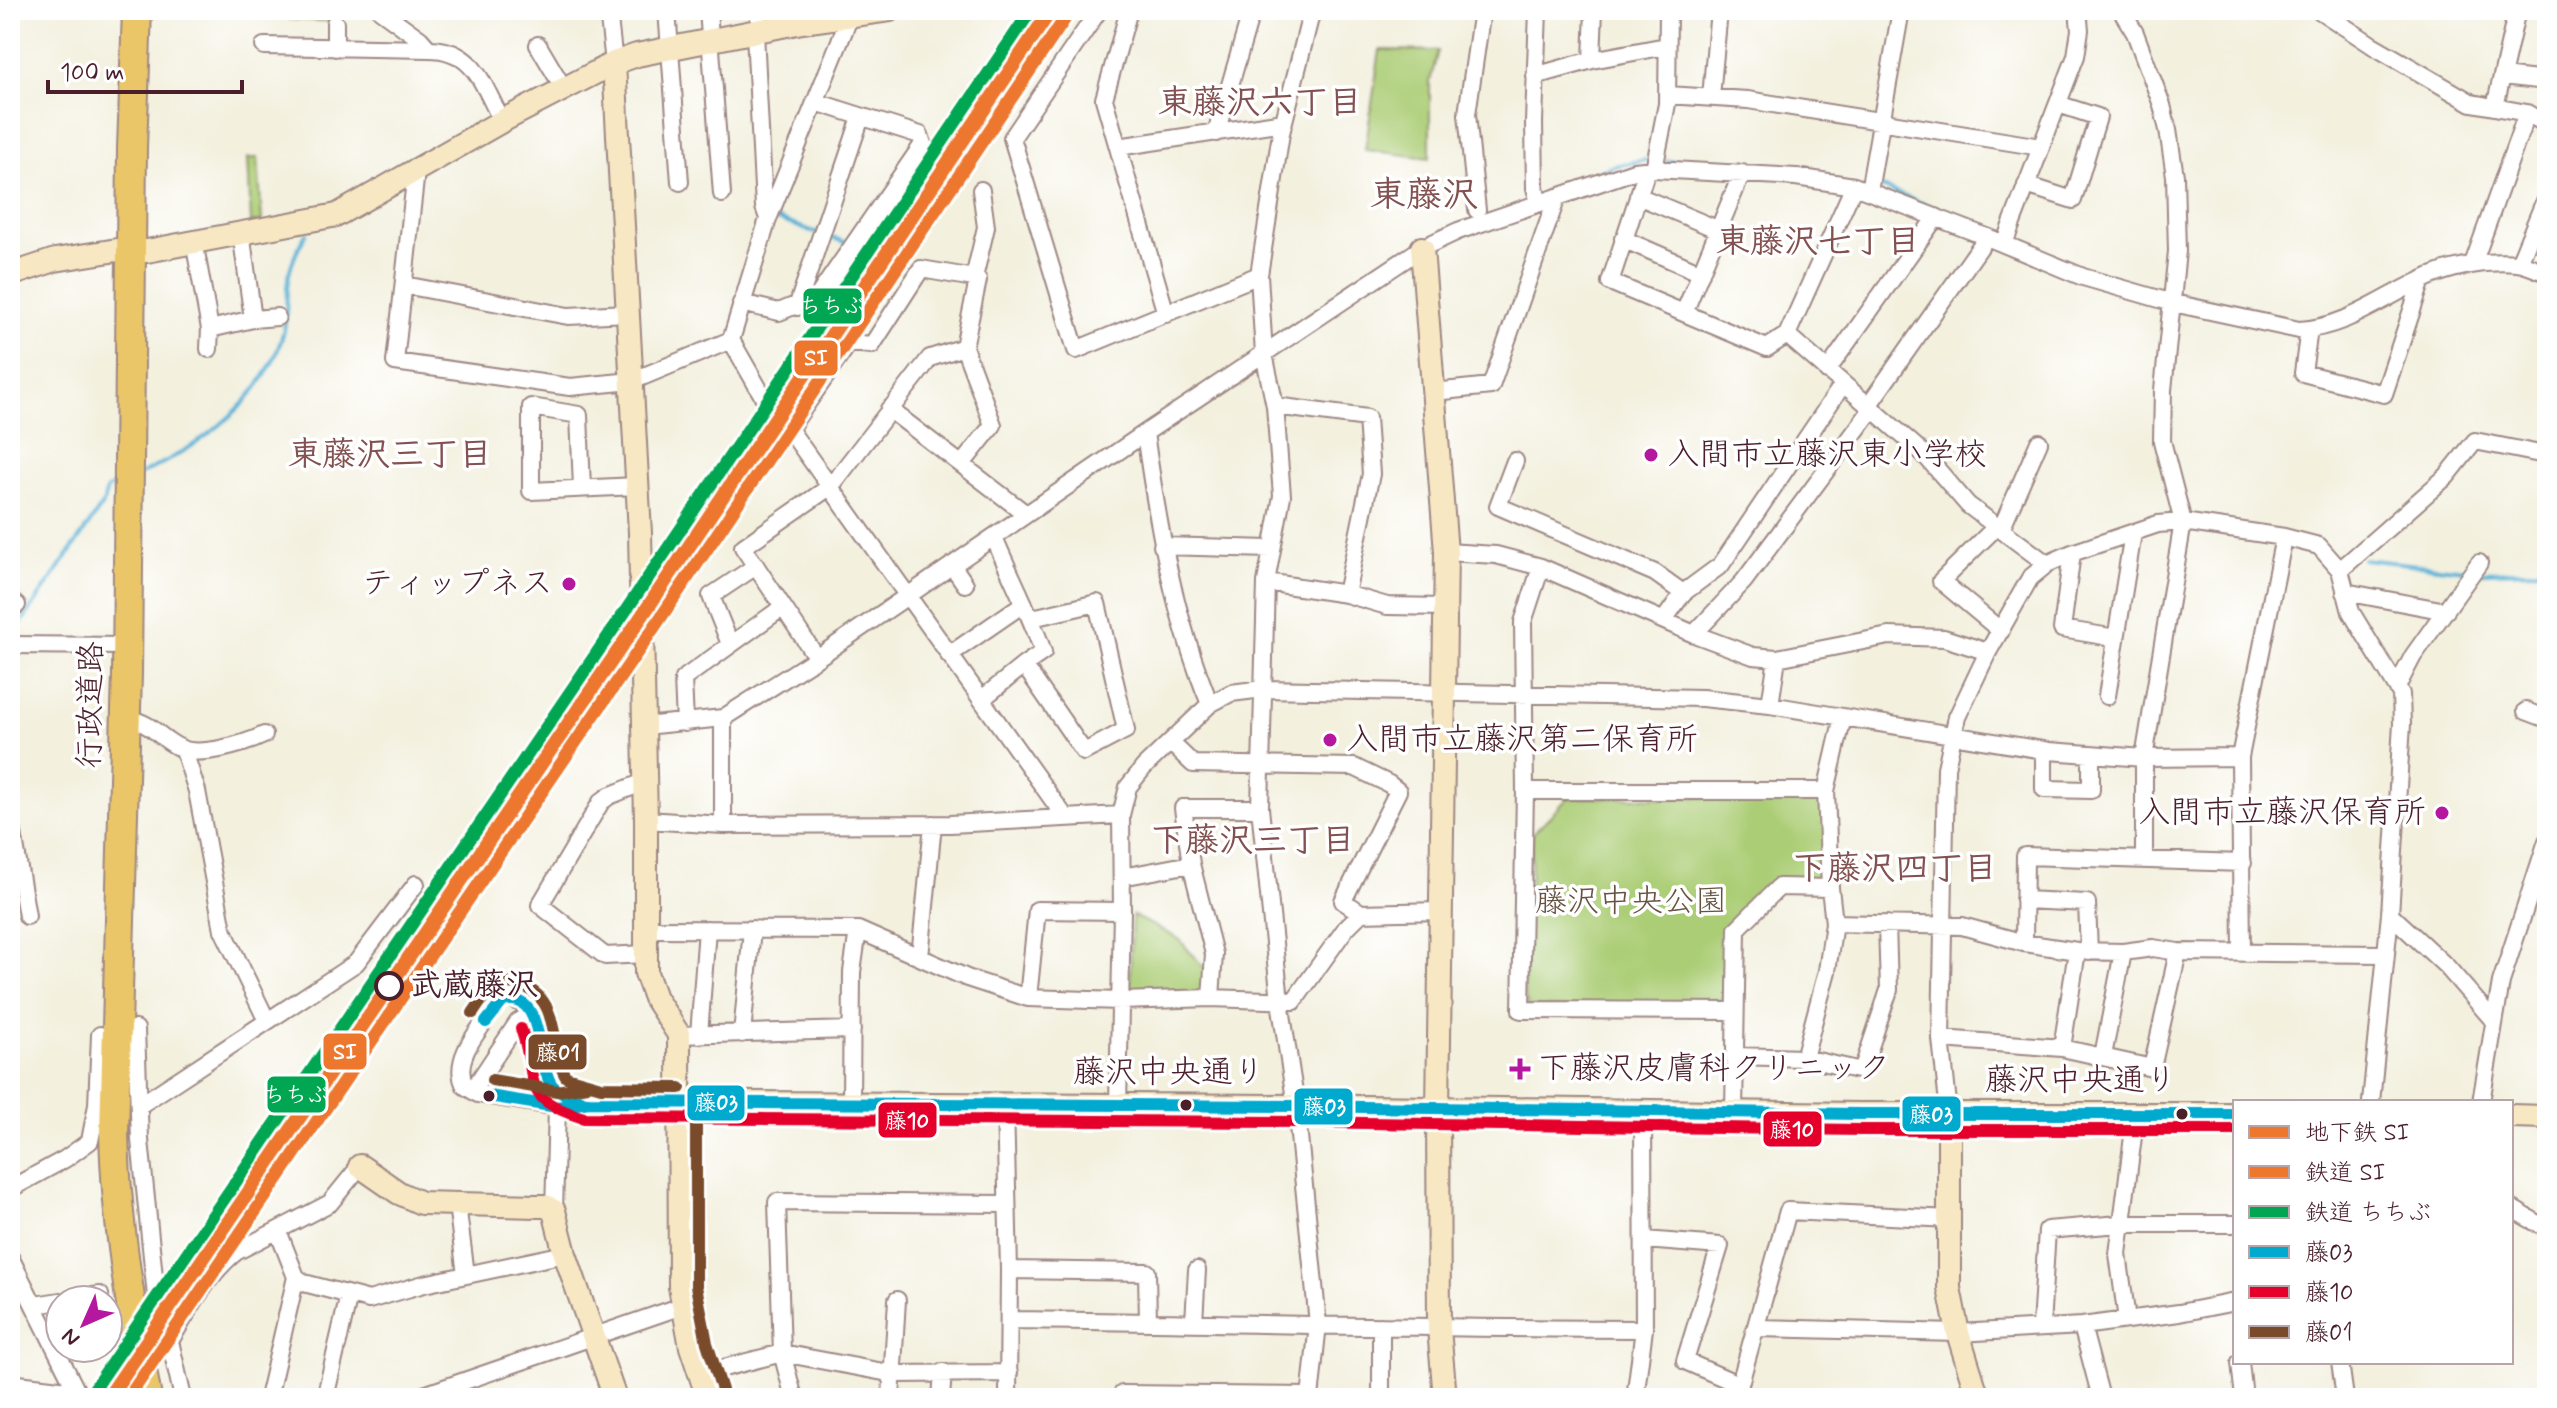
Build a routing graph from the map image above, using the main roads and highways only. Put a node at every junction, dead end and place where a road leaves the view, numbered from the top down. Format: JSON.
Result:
{"nodes":[{"id":1,"x":137,"y":10,"type":"edge"},
{"id":2,"x":147,"y":1398,"type":"edge"}],
"edges":[{"from":1,"to":2,"type":"highway","name":"行政道路"}]}
